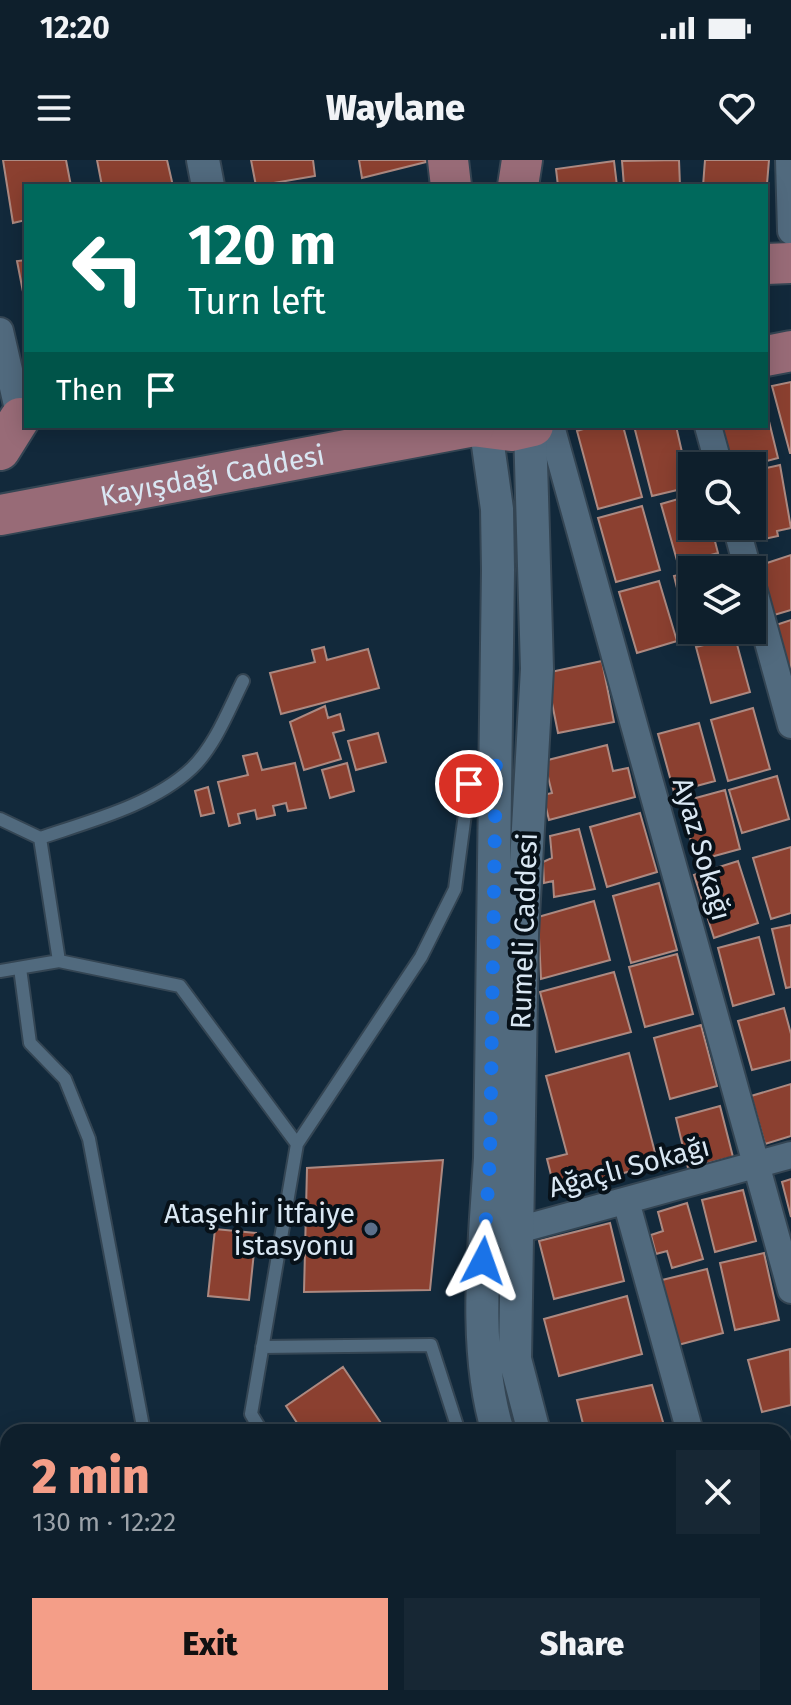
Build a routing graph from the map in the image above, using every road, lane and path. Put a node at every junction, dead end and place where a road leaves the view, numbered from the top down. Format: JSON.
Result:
{"nodes":[{"id":1,"x":203,"y":160,"type":"edge"},
{"id":2,"x":448,"y":160,"type":"edge"},
{"id":3,"x":522,"y":160,"type":"edge"},
{"id":4,"x":789,"y":160,"type":"edge"},
{"id":5,"x":208,"y":184,"type":"edge"},
{"id":6,"x":451,"y":184,"type":"edge"},
{"id":7,"x":518,"y":184,"type":"edge"},
{"id":8,"x":791,"y":231,"type":"edge"},
{"id":9,"x":791,"y":263,"type":"edge"},
{"id":10,"x":768,"y":264,"type":"edge"},
{"id":11,"x":0,"y":331,"type":"edge"},
{"id":12,"x":791,"y":351,"type":"edge"},
{"id":13,"x":768,"y":356,"type":"edge"},
{"id":14,"x":9,"y":425,"type":"edge"},
{"id":15,"x":477,"y":428,"type":"edge"},
{"id":16,"x":538,"y":428,"type":"edge"},
{"id":17,"x":538,"y":428,"type":"edge"},
{"id":18,"x":709,"y":428,"type":"edge"},
{"id":19,"x":715,"y":452,"type":"edge"},
{"id":20,"x":3,"y":511,"type":"edge"},
{"id":21,"x":766,"y":635,"type":"edge"},
{"id":22,"x":243,"y":681,"type":"dead end"},
{"id":23,"x":791,"y":725,"type":"edge"},
{"id":24,"x":496,"y":755,"type":"junction"},
{"id":25,"x":0,"y":819,"type":"edge"},
{"id":26,"x":40,"y":838,"type":"junction"},
{"id":27,"x":59,"y":961,"type":"junction"},
{"id":28,"x":20,"y":968,"type":"junction"},
{"id":29,"x":0,"y":971,"type":"edge"},
{"id":30,"x":297,"y":1144,"type":"junction"},
{"id":31,"x":791,"y":1155,"type":"edge"},
{"id":32,"x":756,"y":1164,"type":"junction"},
{"id":33,"x":626,"y":1201,"type":"junction"},
{"id":34,"x":520,"y":1230,"type":"junction"},
{"id":35,"x":485,"y":1239,"type":"junction"},
{"id":36,"x":791,"y":1290,"type":"edge"},
{"id":37,"x":262,"y":1347,"type":"junction"},
{"id":38,"x":142,"y":1424,"type":"edge"},
{"id":39,"x":257,"y":1424,"type":"edge"},
{"id":40,"x":456,"y":1424,"type":"edge"},
{"id":41,"x":496,"y":1424,"type":"edge"},
{"id":42,"x":532,"y":1424,"type":"edge"},
{"id":43,"x":688,"y":1424,"type":"edge"}],
"edges":[{"from":1,"to":5,"type":"street"},
{"from":2,"to":6,"type":"main road"},
{"from":3,"to":7,"type":"main road"},
{"from":4,"to":8,"type":"street"},
{"from":9,"to":10,"type":"main road"},
{"from":11,"to":14,"type":"street"},
{"from":12,"to":13,"type":"main road"},
{"from":15,"to":20,"type":"main road","name":"Kayışdağı Caddesi"},
{"from":15,"to":24,"type":"street","name":"Rumeli Caddesi"},
{"from":16,"to":32,"type":"street","name":"Ayaz Sokağı"},
{"from":17,"to":34,"type":"street","name":"Rumeli Caddesi"},
{"from":18,"to":19,"type":"street"},
{"from":21,"to":23,"type":"street"},
{"from":22,"to":26,"type":"lane"},
{"from":24,"to":30,"type":"lane"},
{"from":24,"to":35,"type":"street","name":"Rumeli Caddesi"},
{"from":25,"to":26,"type":"lane"},
{"from":26,"to":27,"type":"lane"},
{"from":27,"to":28,"type":"lane"},
{"from":27,"to":30,"type":"lane"},
{"from":28,"to":29,"type":"lane"},
{"from":28,"to":38,"type":"lane"},
{"from":30,"to":37,"type":"lane"},
{"from":31,"to":32,"type":"street","name":"Ağaçlı Sokağı"},
{"from":32,"to":33,"type":"street","name":"Ağaçlı Sokağı"},
{"from":32,"to":36,"type":"street","name":"Ayaz Sokağı"},
{"from":33,"to":34,"type":"street","name":"Ağaçlı Sokağı"},
{"from":33,"to":43,"type":"street"},
{"from":34,"to":35,"type":"street","name":"Ağaçlı Sokağı"},
{"from":34,"to":42,"type":"street","name":"Rumeli Caddesi"},
{"from":35,"to":41,"type":"street","name":"Rumeli Caddesi"},
{"from":37,"to":39,"type":"lane"},
{"from":37,"to":40,"type":"lane"}]}
